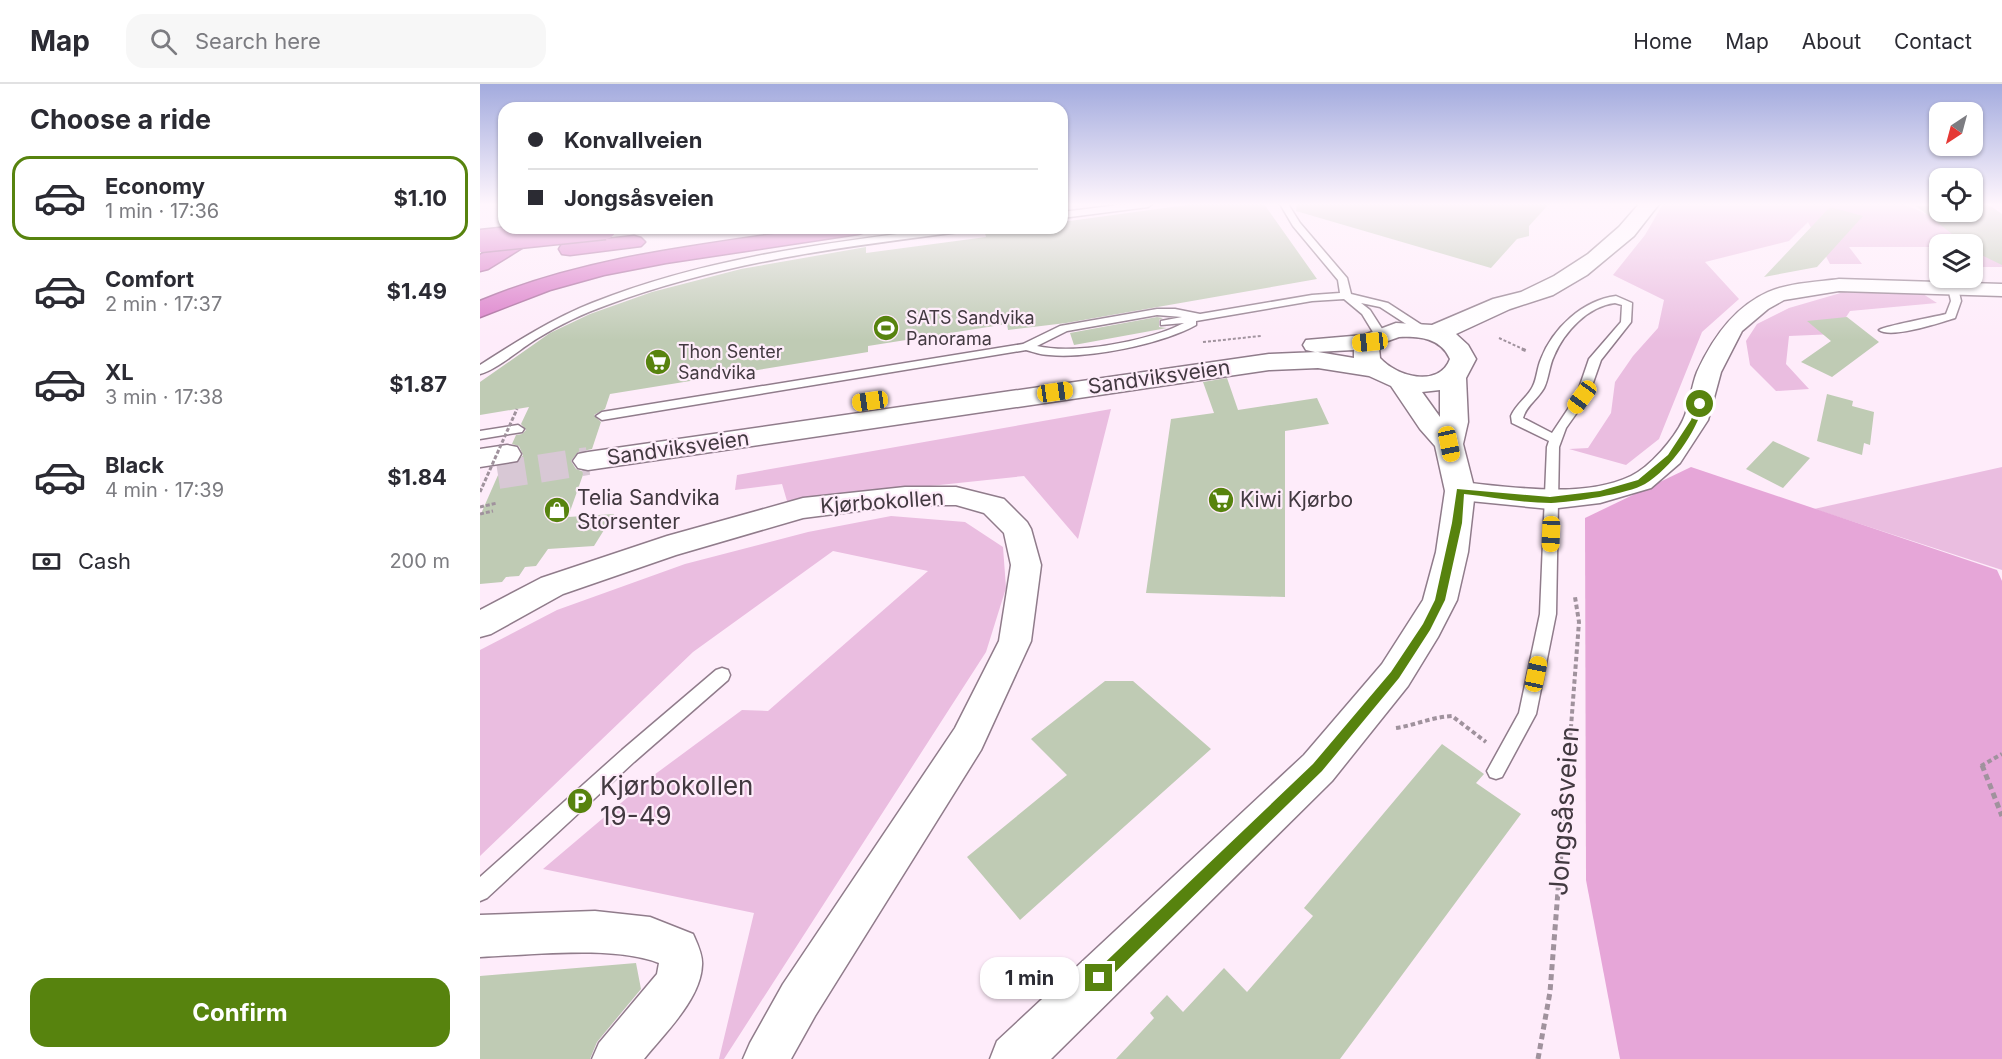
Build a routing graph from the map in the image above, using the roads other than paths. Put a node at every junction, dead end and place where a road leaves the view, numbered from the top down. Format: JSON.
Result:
{"nodes":[{"id":1,"x":499,"y":250,"type":"edge"},
{"id":2,"x":566,"y":250,"type":"edge"},
{"id":3,"x":708,"y":250,"type":"edge"},
{"id":4,"x":721,"y":250,"type":"edge"},
{"id":5,"x":815,"y":250,"type":"edge"},
{"id":6,"x":1317,"y":250,"type":"edge"},
{"id":7,"x":1607,"y":250,"type":"edge"},
{"id":8,"x":480,"y":259,"type":"edge"},
{"id":9,"x":480,"y":264,"type":"edge"},
{"id":10,"x":1929,"y":287,"type":"edge"},
{"id":11,"x":1953,"y":288,"type":"joint"},
{"id":12,"x":2002,"y":290,"type":"edge"},
{"id":13,"x":1346,"y":296,"type":"junction"},
{"id":14,"x":1530,"y":296,"type":"junction"},
{"id":15,"x":480,"y":310,"type":"edge"},
{"id":16,"x":1199,"y":317,"type":"junction"},
{"id":17,"x":1165,"y":323,"type":"dead end"},
{"id":18,"x":1885,"y":330,"type":"dead end"},
{"id":19,"x":480,"y":331,"type":"edge"},
{"id":20,"x":1429,"y":332,"type":"junction"},
{"id":21,"x":1375,"y":338,"type":"junction"},
{"id":22,"x":1026,"y":346,"type":"junction"},
{"id":23,"x":1457,"y":365,"type":"junction"},
{"id":24,"x":1374,"y":369,"type":"junction"},
{"id":25,"x":480,"y":370,"type":"edge"},
{"id":26,"x":1401,"y":382,"type":"junction"},
{"id":27,"x":602,"y":416,"type":"dead end"},
{"id":28,"x":480,"y":435,"type":"edge"},
{"id":29,"x":1556,"y":440,"type":"junction"},
{"id":30,"x":1449,"y":444,"type":"junction"},
{"id":31,"x":494,"y":470,"type":"edge"},
{"id":32,"x":1460,"y":491,"type":"junction"},
{"id":33,"x":1550,"y":500,"type":"junction"},
{"id":34,"x":480,"y":624,"type":"edge"},
{"id":35,"x":722,"y":675,"type":"dead end"},
{"id":36,"x":1496,"y":771,"type":"dead end"},
{"id":37,"x":480,"y":891,"type":"edge"},
{"id":38,"x":480,"y":936,"type":"edge"},
{"id":39,"x":615,"y":1059,"type":"edge"},
{"id":40,"x":766,"y":1059,"type":"edge"},
{"id":41,"x":1015,"y":1059,"type":"edge"}],
"edges":[{"from":1,"to":9,"type":"highway"},
{"from":2,"to":8,"type":"highway"},
{"from":3,"to":15,"type":"highway"},
{"from":4,"to":19,"type":"highway"},
{"from":5,"to":25,"type":"lane"},
{"from":6,"to":13,"type":"lane"},
{"from":7,"to":14,"type":"main road"},
{"from":10,"to":33,"type":"street"},
{"from":11,"to":12,"type":"street"},
{"from":11,"to":18,"type":"lane"},
{"from":13,"to":16,"type":"lane"},
{"from":13,"to":20,"type":"lane"},
{"from":13,"to":21,"type":"lane"},
{"from":14,"to":20,"type":"main road"},
{"from":14,"to":23,"type":"main road"},
{"from":16,"to":17,"type":"lane"},
{"from":16,"to":22,"type":"lane"},
{"from":16,"to":22,"type":"lane"},
{"from":20,"to":21,"type":"main road","name":"Sandviksveien"},
{"from":20,"to":23,"type":"main road"},
{"from":21,"to":24,"type":"main road"},
{"from":21,"to":24,"type":"main road","name":"Sandviksveien"},
{"from":22,"to":27,"type":"lane"},
{"from":23,"to":26,"type":"main road"},
{"from":23,"to":30,"type":"main road"},
{"from":24,"to":26,"type":"main road","name":"Sandviksveien"},
{"from":26,"to":30,"type":"main road"},
{"from":28,"to":31,"type":"lane"},
{"from":29,"to":29,"type":"lane"},
{"from":29,"to":33,"type":"lane"},
{"from":30,"to":32,"type":"main road"},
{"from":32,"to":33,"type":"street"},
{"from":32,"to":41,"type":"main road"},
{"from":33,"to":36,"type":"lane"},
{"from":34,"to":40,"type":"street","name":"Kjørbokollen"},
{"from":35,"to":37,"type":"lane"},
{"from":38,"to":39,"type":"street"}]}
